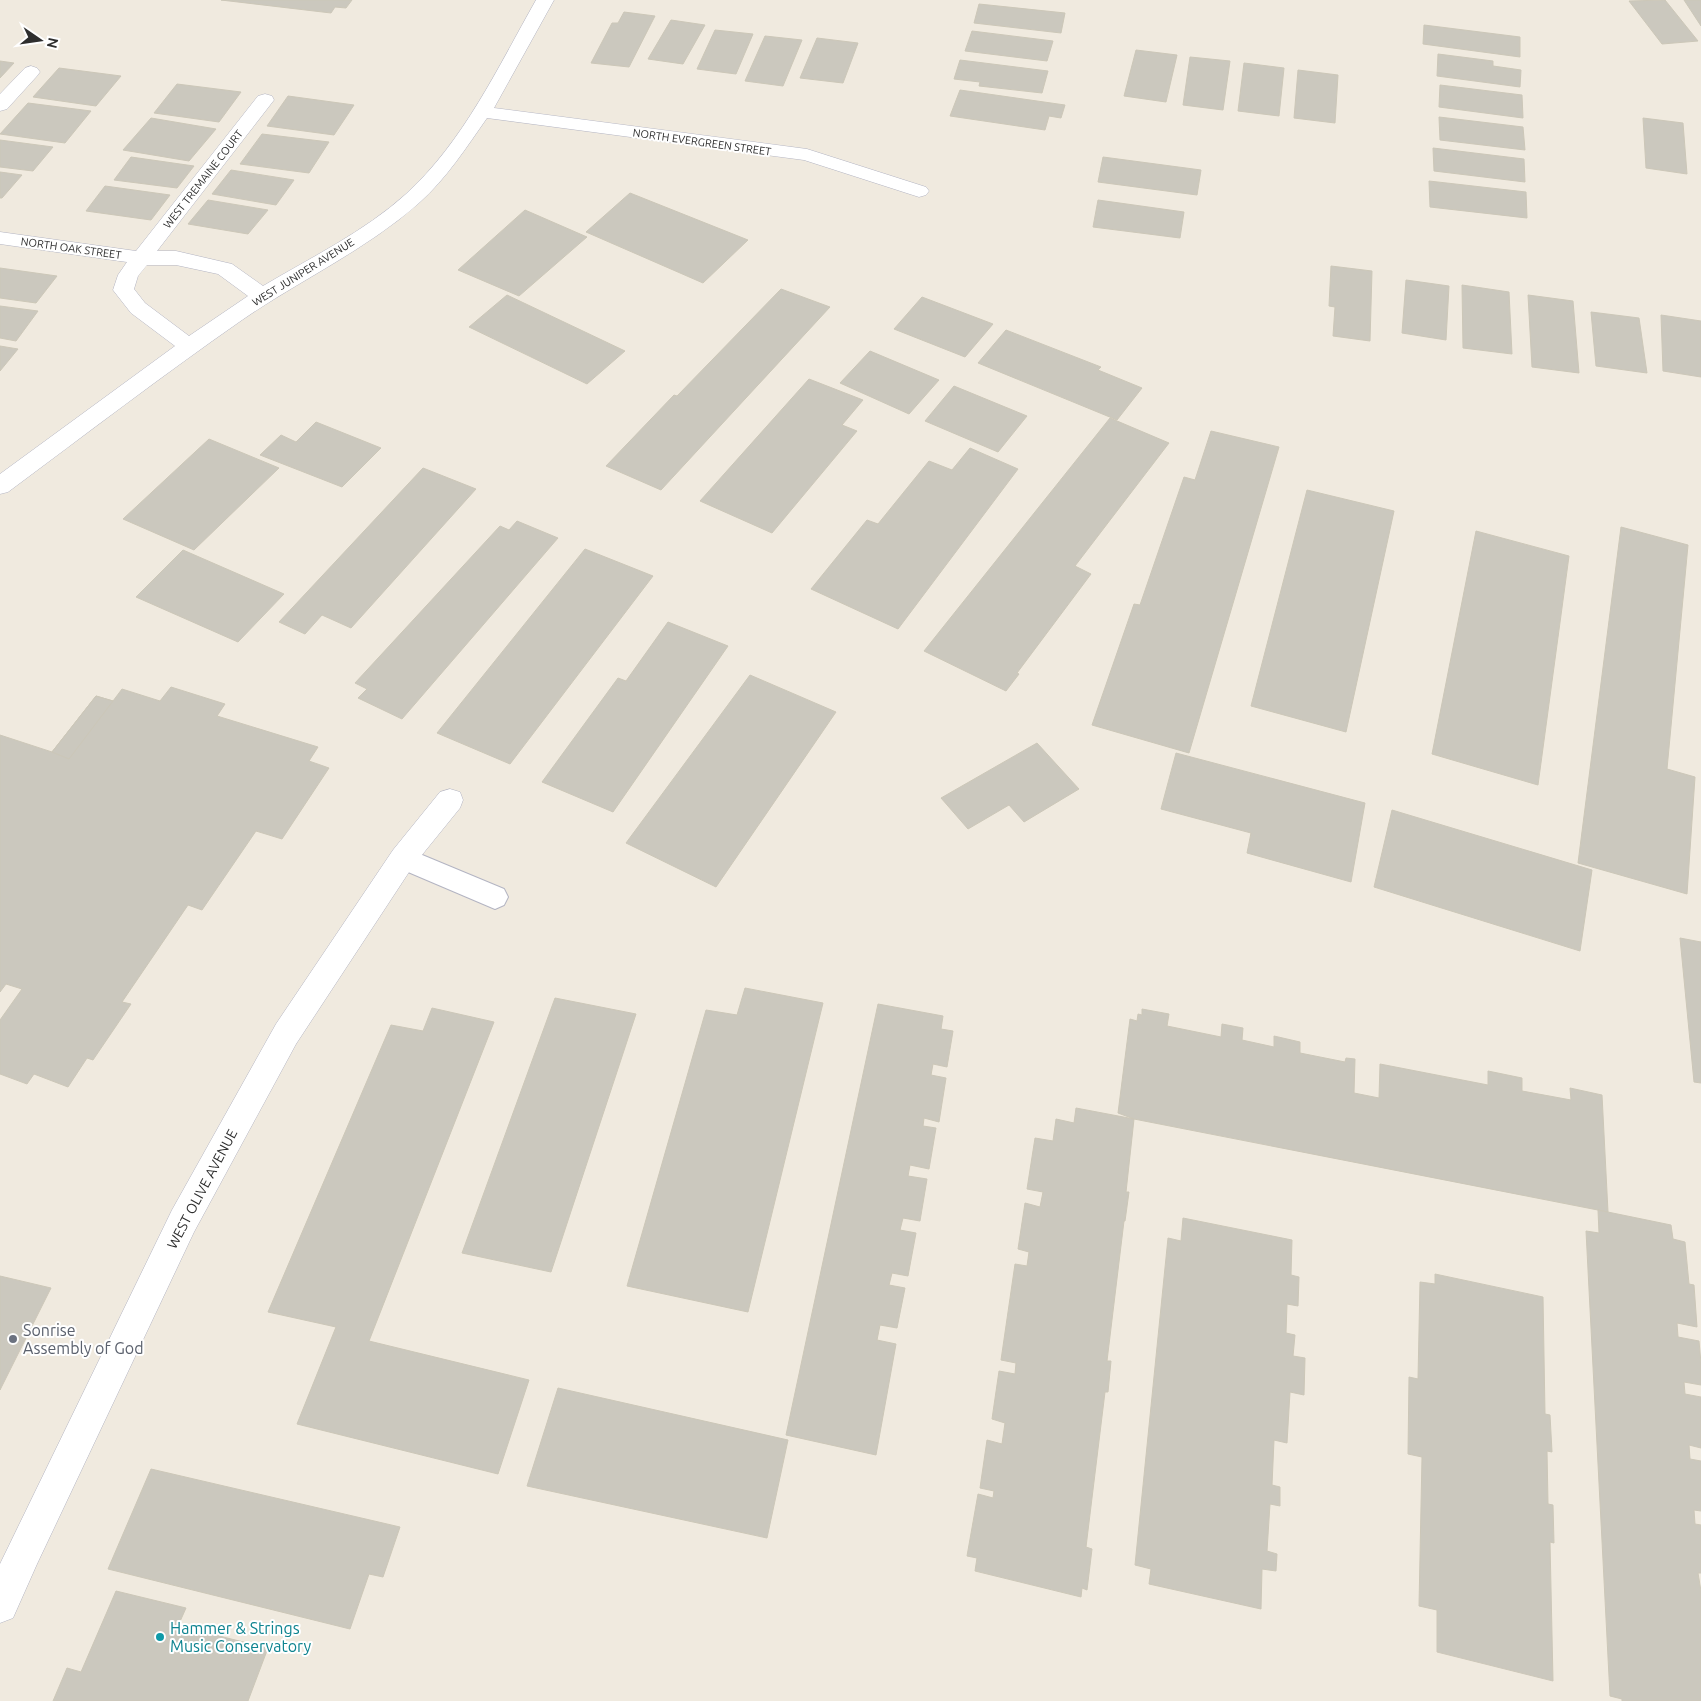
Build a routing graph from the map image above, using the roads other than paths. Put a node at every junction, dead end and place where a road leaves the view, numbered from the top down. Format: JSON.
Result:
{"nodes":[{"id":1,"x":544,"y":0,"type":"edge"},
{"id":2,"x":31,"y":72,"type":"dead end"},
{"id":3,"x":265,"y":100,"type":"dead end"},
{"id":4,"x":0,"y":105,"type":"edge"},
{"id":5,"x":482,"y":112,"type":"junction"},
{"id":6,"x":918,"y":191,"type":"dead end"},
{"id":7,"x":1,"y":239,"type":"edge"},
{"id":8,"x":141,"y":258,"type":"junction"},
{"id":9,"x":262,"y":296,"type":"junction"},
{"id":10,"x":189,"y":346,"type":"junction"},
{"id":11,"x":0,"y":486,"type":"edge"},
{"id":12,"x":450,"y":800,"type":"dead end"},
{"id":13,"x":403,"y":858,"type":"junction"},
{"id":14,"x":495,"y":897,"type":"dead end"},
{"id":15,"x":0,"y":1605,"type":"edge"}],
"edges":[{"from":1,"to":5,"type":"street","name":"WEST JUNIPER AVENUE"},
{"from":2,"to":4,"type":"street"},
{"from":3,"to":8,"type":"street","name":"WEST TREMAINE COURT"},
{"from":5,"to":6,"type":"street","name":"NORTH EVERGREEN STREET"},
{"from":5,"to":9,"type":"street","name":"WEST JUNIPER AVENUE"},
{"from":7,"to":8,"type":"street","name":"NORTH OAK STREET"},
{"from":8,"to":9,"type":"street","name":"NORTH OAK STREET"},
{"from":8,"to":10,"type":"street","name":"NORTH OAK STREET"},
{"from":9,"to":10,"type":"street","name":"WEST JUNIPER AVENUE"},
{"from":10,"to":11,"type":"street","name":"WEST JUNIPER AVENUE"},
{"from":12,"to":13,"type":"street","name":"WEST OLIVE AVENUE"},
{"from":13,"to":14,"type":"lane"},
{"from":13,"to":15,"type":"street","name":"WEST OLIVE AVENUE"}]}
